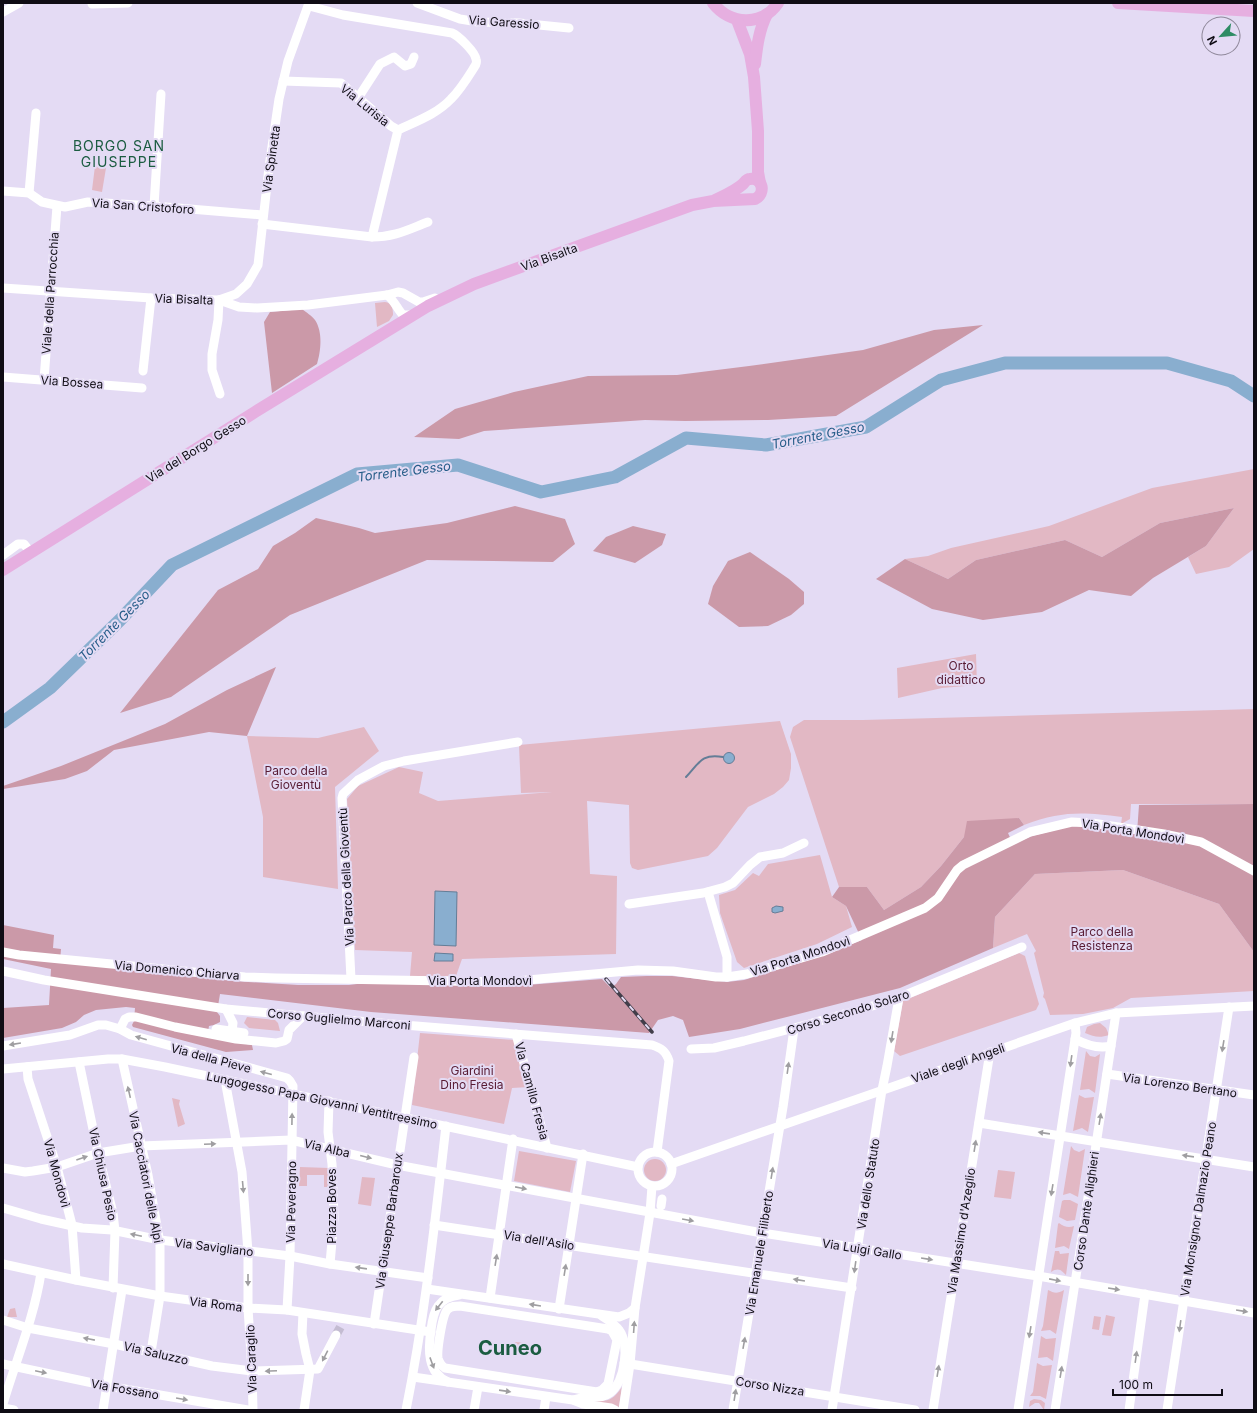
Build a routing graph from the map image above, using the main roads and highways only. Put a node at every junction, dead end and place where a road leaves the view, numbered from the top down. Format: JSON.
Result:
{"nodes":[{"id":1,"x":713,"y":3,"type":"edge"},
{"id":2,"x":778,"y":3,"type":"edge"},
{"id":3,"x":1118,"y":3,"type":"edge"},
{"id":4,"x":1254,"y":11,"type":"edge"},
{"id":5,"x":767,"y":14,"type":"junction"},
{"id":6,"x":737,"y":20,"type":"junction"},
{"id":7,"x":754,"y":77,"type":"junction"},
{"id":8,"x":758,"y":156,"type":"junction"},
{"id":9,"x":744,"y":183,"type":"junction"},
{"id":10,"x":760,"y":183,"type":"junction"},
{"id":11,"x":748,"y":199,"type":"junction"},
{"id":12,"x":713,"y":201,"type":"junction"},
{"id":13,"x":474,"y":284,"type":"joint"},
{"id":14,"x":3,"y":570,"type":"edge"}],
"edges":[{"from":1,"to":6,"type":"main road"},
{"from":2,"to":5,"type":"main road"},
{"from":3,"to":4,"type":"main road"},
{"from":5,"to":6,"type":"main road"},
{"from":5,"to":7,"type":"main road"},
{"from":6,"to":7,"type":"main road"},
{"from":7,"to":8,"type":"main road"},
{"from":8,"to":9,"type":"main road"},
{"from":8,"to":10,"type":"main road"},
{"from":9,"to":10,"type":"main road"},
{"from":9,"to":11,"type":"main road"},
{"from":9,"to":12,"type":"main road","name":"Via Bisalta"},
{"from":10,"to":11,"type":"main road"},
{"from":11,"to":12,"type":"main road","name":"Via Bisalta"},
{"from":12,"to":13,"type":"main road","name":"Via Bisalta"},
{"from":13,"to":14,"type":"main road","name":"Via del Borgo Gesso"}]}
